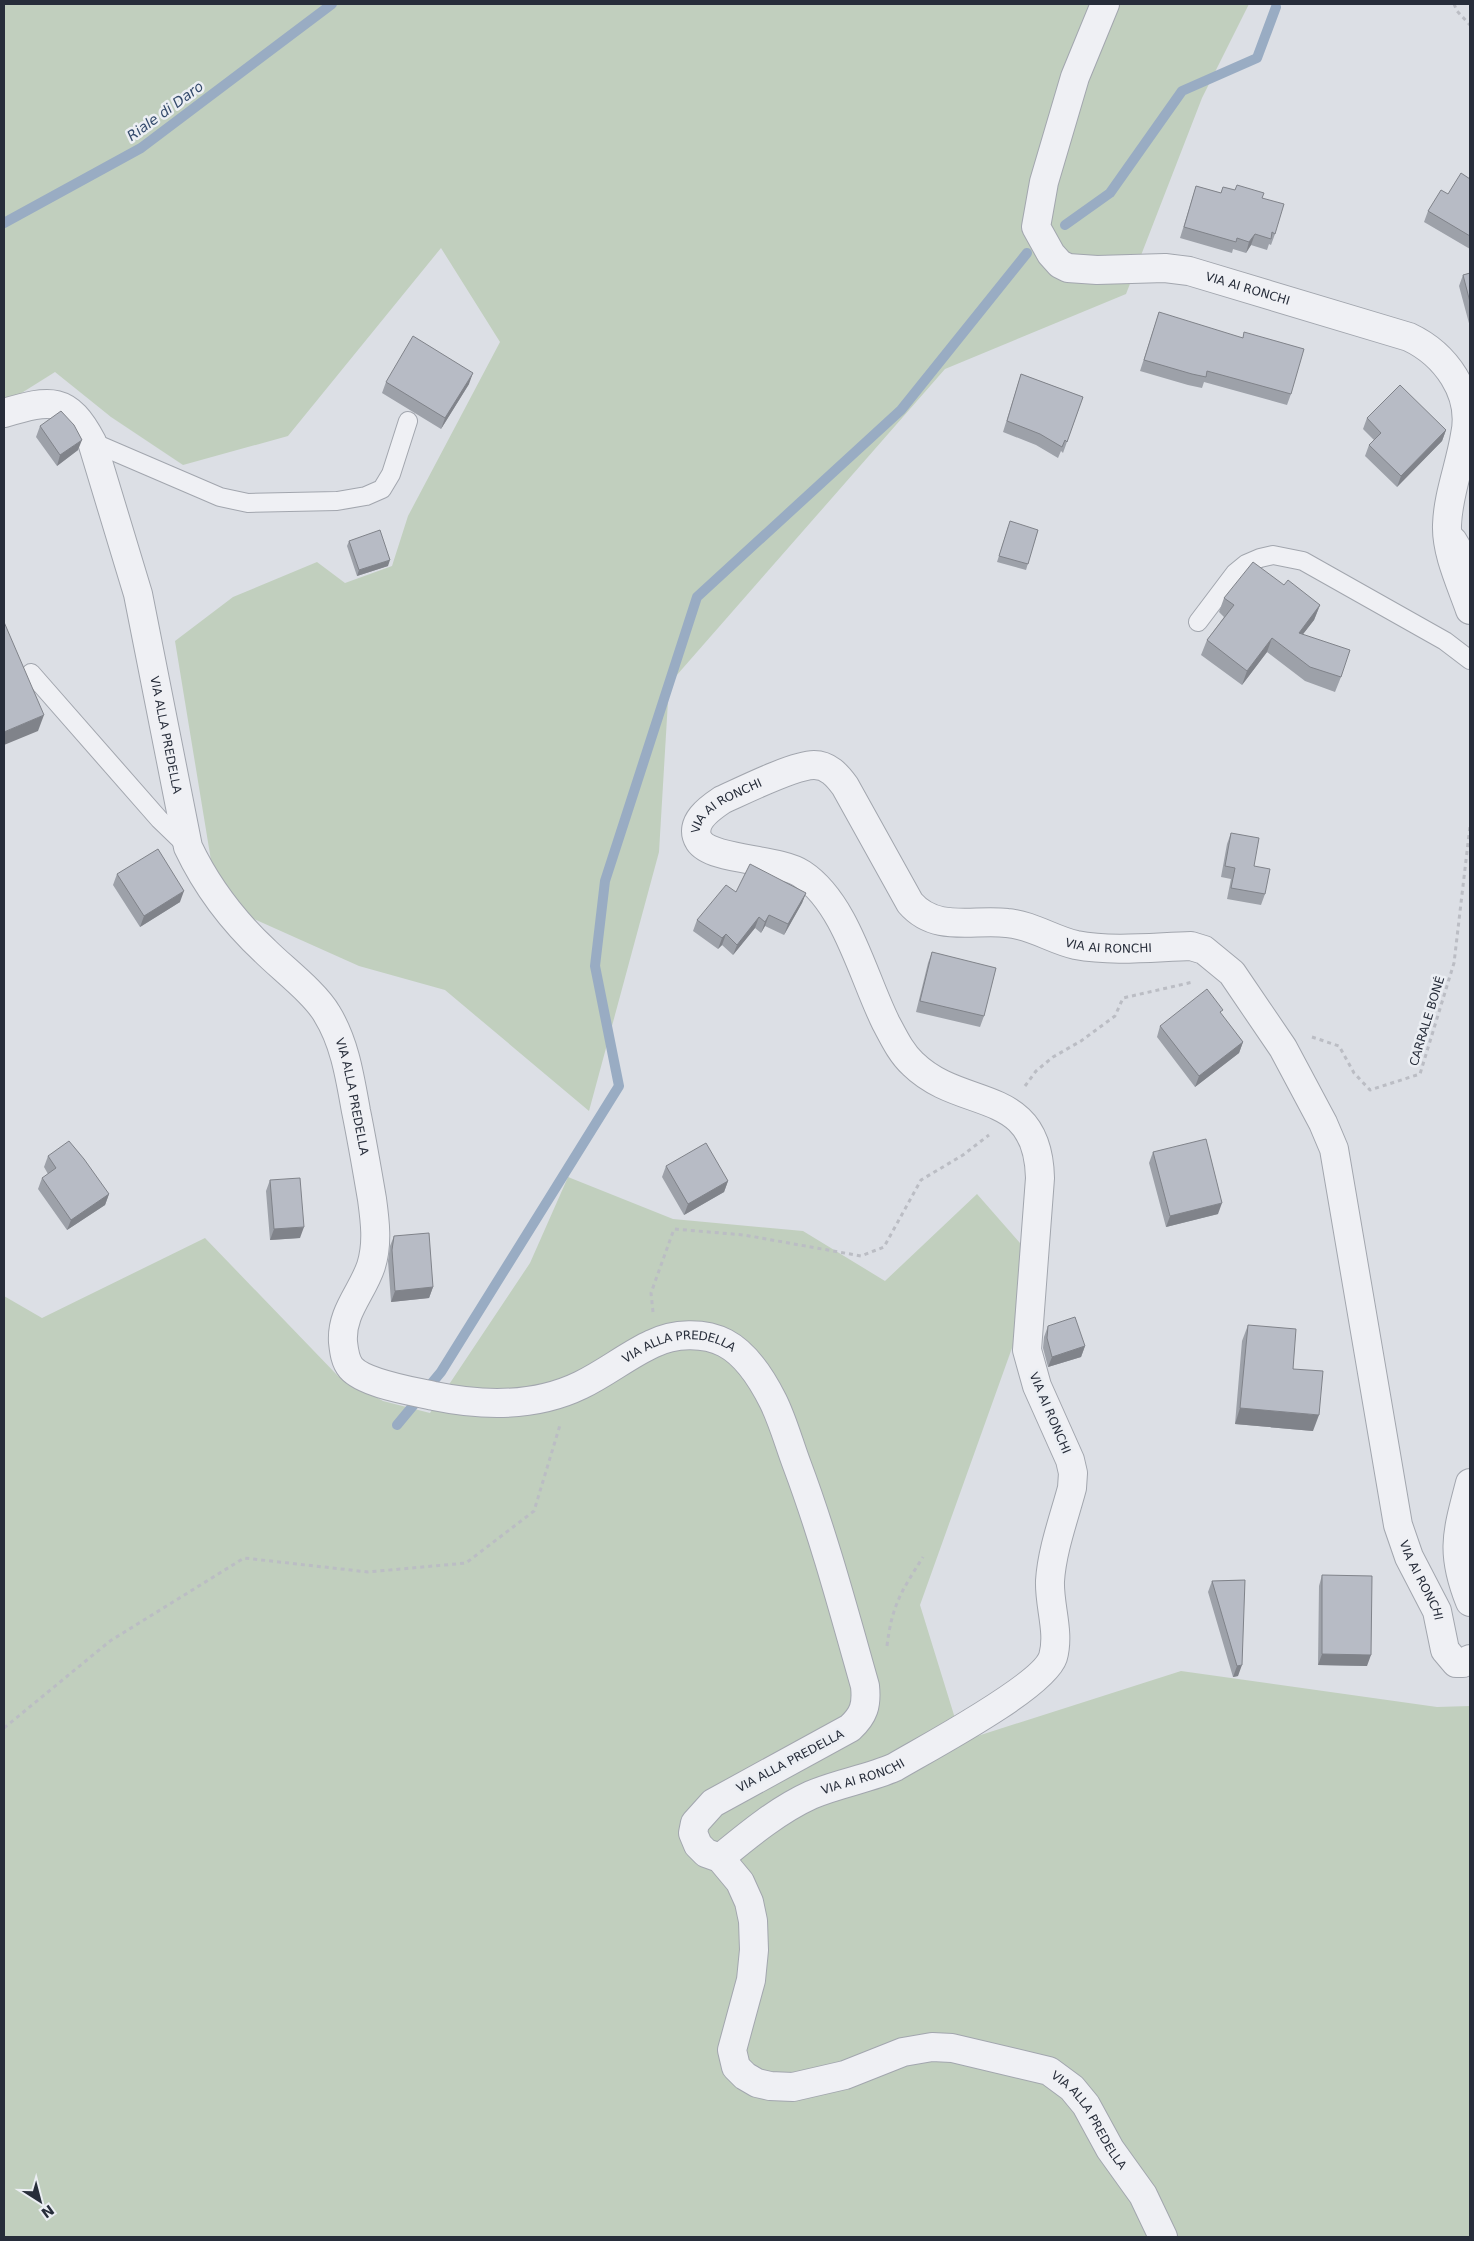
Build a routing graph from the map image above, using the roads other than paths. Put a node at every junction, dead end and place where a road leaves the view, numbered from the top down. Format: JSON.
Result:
{"nodes":[{"id":1,"x":1105,"y":4,"type":"edge"},
{"id":2,"x":4,"y":413,"type":"edge"},
{"id":3,"x":408,"y":421,"type":"dead end"},
{"id":4,"x":92,"y":442,"type":"junction"},
{"id":5,"x":1447,"y":528,"type":"junction"},
{"id":6,"x":1470,"y":560,"type":"edge"},
{"id":7,"x":1470,"y":610,"type":"edge"},
{"id":8,"x":1198,"y":622,"type":"dead end"},
{"id":9,"x":1470,"y":660,"type":"edge"},
{"id":10,"x":31,"y":674,"type":"dead end"},
{"id":11,"x":188,"y":847,"type":"junction"},
{"id":12,"x":1470,"y":1483,"type":"edge"},
{"id":13,"x":1470,"y":1602,"type":"edge"},
{"id":14,"x":1470,"y":1659,"type":"edge"},
{"id":15,"x":720,"y":1858,"type":"junction"},
{"id":16,"x":1163,"y":2237,"type":"edge"}],
"edges":[{"from":1,"to":5,"type":"street","name":"VIA AI RONCHI"},
{"from":2,"to":4,"type":"street","name":"VIA ALLA PREDELLA"},
{"from":3,"to":4,"type":"lane"},
{"from":4,"to":11,"type":"street","name":"VIA ALLA PREDELLA"},
{"from":5,"to":6,"type":"lane"},
{"from":5,"to":7,"type":"street","name":"VIA AI RONCHI"},
{"from":8,"to":9,"type":"lane"},
{"from":10,"to":11,"type":"lane"},
{"from":11,"to":15,"type":"street","name":"VIA ALLA PREDELLA"},
{"from":12,"to":13,"type":"street"},
{"from":14,"to":15,"type":"street","name":"VIA AI RONCHI"},
{"from":15,"to":16,"type":"street","name":"VIA ALLA PREDELLA"}]}
